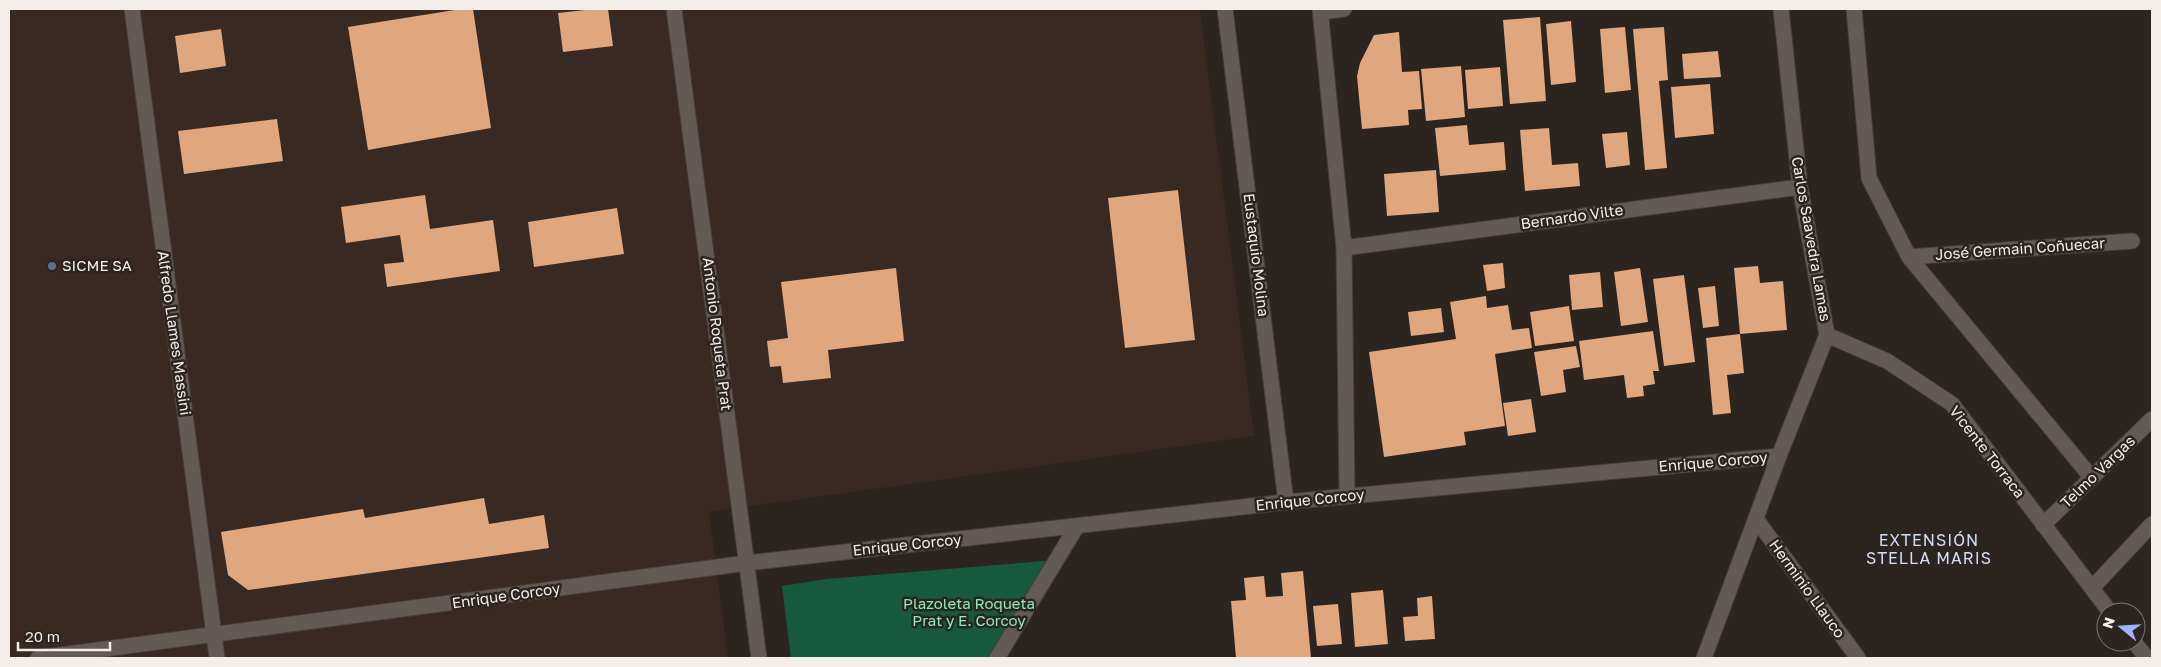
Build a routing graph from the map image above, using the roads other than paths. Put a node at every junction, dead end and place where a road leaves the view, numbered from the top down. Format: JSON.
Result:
{"nodes":[{"id":1,"x":132,"y":9,"type":"edge"},
{"id":2,"x":674,"y":9,"type":"edge"},
{"id":3,"x":1225,"y":9,"type":"edge"},
{"id":4,"x":1344,"y":9,"type":"edge"},
{"id":5,"x":1781,"y":9,"type":"edge"},
{"id":6,"x":1854,"y":9,"type":"edge"},
{"id":7,"x":1320,"y":10,"type":"edge"},
{"id":8,"x":1800,"y":187,"type":"junction"},
{"id":9,"x":2132,"y":241,"type":"dead end"},
{"id":10,"x":1344,"y":248,"type":"junction"},
{"id":11,"x":1909,"y":258,"type":"junction"},
{"id":12,"x":1827,"y":334,"type":"junction"},
{"id":13,"x":2152,"y":419,"type":"edge"},
{"id":14,"x":1779,"y":456,"type":"junction"},
{"id":15,"x":2092,"y":478,"type":"junction"},
{"id":16,"x":1347,"y":496,"type":"junction"},
{"id":17,"x":1286,"y":502,"type":"junction"},
{"id":18,"x":1756,"y":519,"type":"junction"},
{"id":19,"x":2043,"y":524,"type":"junction"},
{"id":20,"x":2152,"y":524,"type":"edge"},
{"id":21,"x":1077,"y":526,"type":"junction"},
{"id":22,"x":747,"y":563,"type":"junction"},
{"id":23,"x":2092,"y":588,"type":"junction"},
{"id":24,"x":2102,"y":602,"type":"edge"},
{"id":25,"x":214,"y":635,"type":"junction"},
{"id":26,"x":38,"y":658,"type":"edge"},
{"id":27,"x":217,"y":658,"type":"edge"},
{"id":28,"x":759,"y":658,"type":"edge"},
{"id":29,"x":997,"y":658,"type":"edge"},
{"id":30,"x":1704,"y":658,"type":"edge"},
{"id":31,"x":1858,"y":658,"type":"edge"}],
"edges":[{"from":1,"to":25,"type":"street","name":"Alfredo Llames Massini"},
{"from":2,"to":22,"type":"street","name":"Antonio Roqueta Prat"},
{"from":3,"to":17,"type":"street","name":"Eustaquio Molina"},
{"from":4,"to":7,"type":"street"},
{"from":5,"to":8,"type":"street","name":"Carlos Saavedra Lamas"},
{"from":6,"to":11,"type":"street"},
{"from":7,"to":10,"type":"street"},
{"from":8,"to":10,"type":"street","name":"Bernardo Vilte"},
{"from":8,"to":12,"type":"street","name":"Carlos Saavedra Lamas"},
{"from":9,"to":11,"type":"street","name":"José Germain Coñuecar"},
{"from":10,"to":16,"type":"street"},
{"from":11,"to":15,"type":"street"},
{"from":12,"to":14,"type":"street","name":"Carlos Saavedra Lamas"},
{"from":12,"to":19,"type":"street","name":"Vicente Torraca"},
{"from":13,"to":15,"type":"street","name":"Telmo Vargas"},
{"from":14,"to":16,"type":"street","name":"Enrique Corcoy"},
{"from":14,"to":18,"type":"street","name":"Carlos Saavedra Lamas"},
{"from":15,"to":19,"type":"street","name":"Telmo Vargas"},
{"from":16,"to":17,"type":"street","name":"Enrique Corcoy"},
{"from":17,"to":21,"type":"street","name":"Enrique Corcoy"},
{"from":18,"to":30,"type":"street","name":"Carlos Saavedra Lamas"},
{"from":18,"to":31,"type":"street","name":"Herminio Llauco"},
{"from":19,"to":23,"type":"street","name":"Vicente Torraca"},
{"from":20,"to":23,"type":"street"},
{"from":21,"to":22,"type":"street","name":"Enrique Corcoy"},
{"from":21,"to":29,"type":"street"},
{"from":22,"to":25,"type":"street","name":"Enrique Corcoy"},
{"from":22,"to":28,"type":"street","name":"Antonio Roqueta Prat"},
{"from":23,"to":24,"type":"street","name":"Vicente Torraca"},
{"from":25,"to":26,"type":"street","name":"Enrique Corcoy"},
{"from":25,"to":27,"type":"street","name":"Alfredo Llames Massini"}]}
